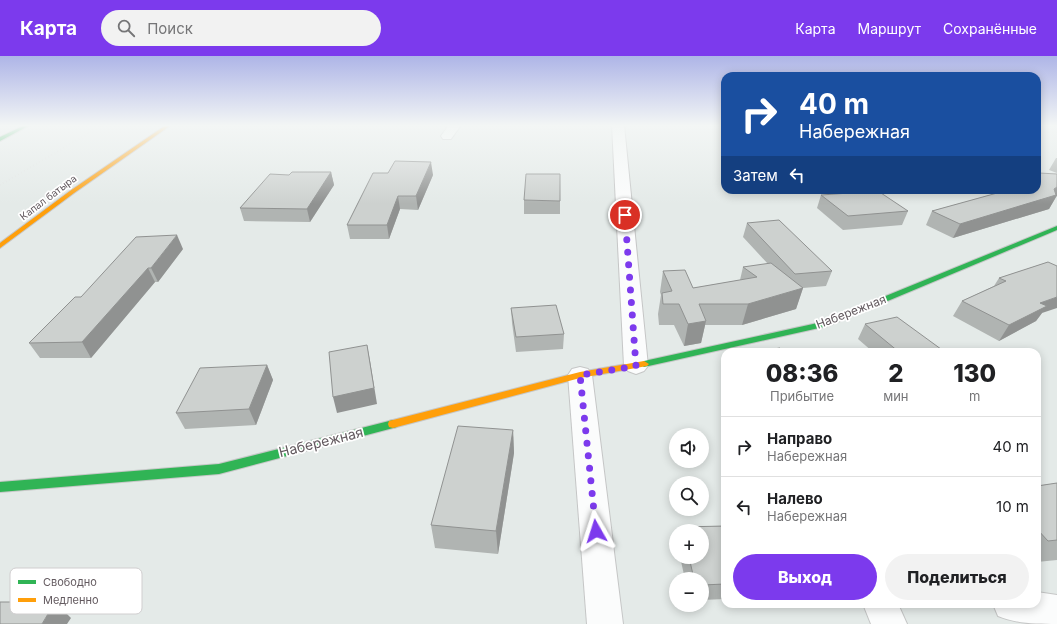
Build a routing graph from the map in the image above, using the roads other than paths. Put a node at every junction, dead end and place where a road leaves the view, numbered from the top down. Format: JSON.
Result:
{"nodes":[{"id":1,"x":131,"y":152,"type":"edge"},
{"id":2,"x":620,"y":152,"type":"edge"},
{"id":3,"x":1057,"y":228,"type":"edge"},
{"id":4,"x":0,"y":246,"type":"edge"},
{"id":5,"x":636,"y":366,"type":"junction"},
{"id":6,"x":580,"y":375,"type":"junction"},
{"id":7,"x":0,"y":487,"type":"edge"},
{"id":8,"x":882,"y":608,"type":"edge"},
{"id":9,"x":1034,"y":608,"type":"edge"},
{"id":10,"x":1057,"y":612,"type":"edge"},
{"id":11,"x":605,"y":624,"type":"edge"},
{"id":12,"x":889,"y":624,"type":"edge"}],
"edges":[{"from":1,"to":4,"type":"street","name":"Капал батыра"},
{"from":2,"to":5,"type":"street"},
{"from":3,"to":5,"type":"street","name":"Набережная"},
{"from":5,"to":6,"type":"street","name":"Набережная"},
{"from":6,"to":7,"type":"street","name":"Набережная"},
{"from":6,"to":11,"type":"street"},
{"from":8,"to":12,"type":"street"},
{"from":9,"to":10,"type":"street"}]}
